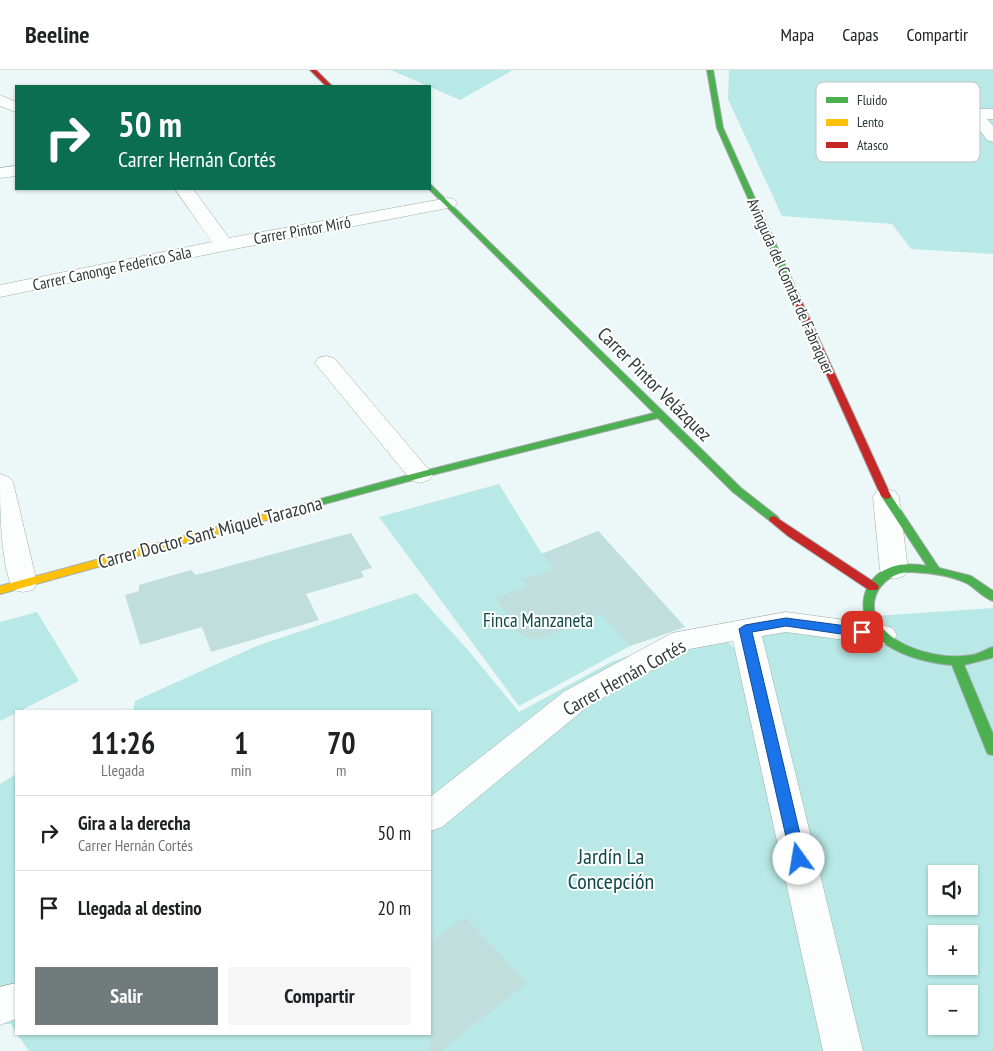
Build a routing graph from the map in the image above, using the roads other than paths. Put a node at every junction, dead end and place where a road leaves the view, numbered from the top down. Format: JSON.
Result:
{"nodes":[{"id":1,"x":313,"y":70,"type":"edge"},
{"id":2,"x":710,"y":70,"type":"edge"},
{"id":3,"x":328,"y":85,"type":"edge"},
{"id":4,"x":0,"y":100,"type":"edge"},
{"id":5,"x":15,"y":107,"type":"edge"},
{"id":6,"x":980,"y":114,"type":"edge"},
{"id":7,"x":993,"y":114,"type":"edge"},
{"id":8,"x":980,"y":119,"type":"edge"},
{"id":9,"x":993,"y":137,"type":"edge"},
{"id":10,"x":15,"y":171,"type":"edge"},
{"id":11,"x":0,"y":173,"type":"edge"},
{"id":12,"x":431,"y":187,"type":"edge"},
{"id":13,"x":185,"y":190,"type":"edge"},
{"id":14,"x":448,"y":204,"type":"junction"},
{"id":15,"x":224,"y":245,"type":"junction"},
{"id":16,"x":0,"y":291,"type":"edge"},
{"id":17,"x":326,"y":363,"type":"dead end"},
{"id":18,"x":661,"y":414,"type":"junction"},
{"id":19,"x":420,"y":475,"type":"junction"},
{"id":20,"x":0,"y":482,"type":"edge"},
{"id":21,"x":886,"y":497,"type":"junction"},
{"id":22,"x":894,"y":570,"type":"junction"},
{"id":23,"x":935,"y":570,"type":"junction"},
{"id":24,"x":12,"y":586,"type":"edge"},
{"id":25,"x":873,"y":587,"type":"junction"},
{"id":26,"x":993,"y":597,"type":"edge"},
{"id":27,"x":745,"y":629,"type":"junction"},
{"id":28,"x":882,"y":635,"type":"junction"},
{"id":29,"x":993,"y":652,"type":"edge"},
{"id":30,"x":957,"y":662,"type":"junction"},
{"id":31,"x":993,"y":750,"type":"edge"},
{"id":32,"x":431,"y":816,"type":"edge"},
{"id":33,"x":15,"y":1001,"type":"edge"},
{"id":34,"x":0,"y":1006,"type":"edge"},
{"id":35,"x":843,"y":1051,"type":"edge"}],
"edges":[{"from":1,"to":3,"type":"street"},
{"from":2,"to":21,"type":"street","name":"Avinguda del Comtat de Fabraquer"},
{"from":4,"to":5,"type":"street"},
{"from":6,"to":7,"type":"street"},
{"from":8,"to":9,"type":"street"},
{"from":10,"to":11,"type":"street"},
{"from":12,"to":14,"type":"street","name":"Carrer Pintor Velázquez"},
{"from":13,"to":15,"type":"street"},
{"from":14,"to":15,"type":"street","name":"Carrer Pintor Miró"},
{"from":14,"to":18,"type":"street","name":"Carrer Pintor Velázquez"},
{"from":15,"to":16,"type":"street","name":"Carrer Canonge Federico Sala"},
{"from":17,"to":19,"type":"street"},
{"from":18,"to":19,"type":"street","name":"Carrer Doctor Sant Miquel Tarazona"},
{"from":18,"to":25,"type":"street","name":"Carrer Pintor Velázquez"},
{"from":19,"to":24,"type":"street","name":"Carrer Doctor Sant Miquel Tarazona"},
{"from":20,"to":24,"type":"street"},
{"from":21,"to":22,"type":"street","name":"Avinguda del Comtat de Fabraquer"},
{"from":21,"to":23,"type":"street","name":"Avinguda del Comtat de Fabraquer"},
{"from":22,"to":23,"type":"street"},
{"from":22,"to":25,"type":"street"},
{"from":23,"to":26,"type":"street"},
{"from":25,"to":28,"type":"street"},
{"from":27,"to":28,"type":"street","name":"Carrer Hernán Cortés"},
{"from":27,"to":32,"type":"street","name":"Carrer Hernán Cortés"},
{"from":27,"to":35,"type":"street"},
{"from":28,"to":30,"type":"street"},
{"from":29,"to":30,"type":"street"},
{"from":30,"to":31,"type":"street"},
{"from":33,"to":34,"type":"street"}]}
